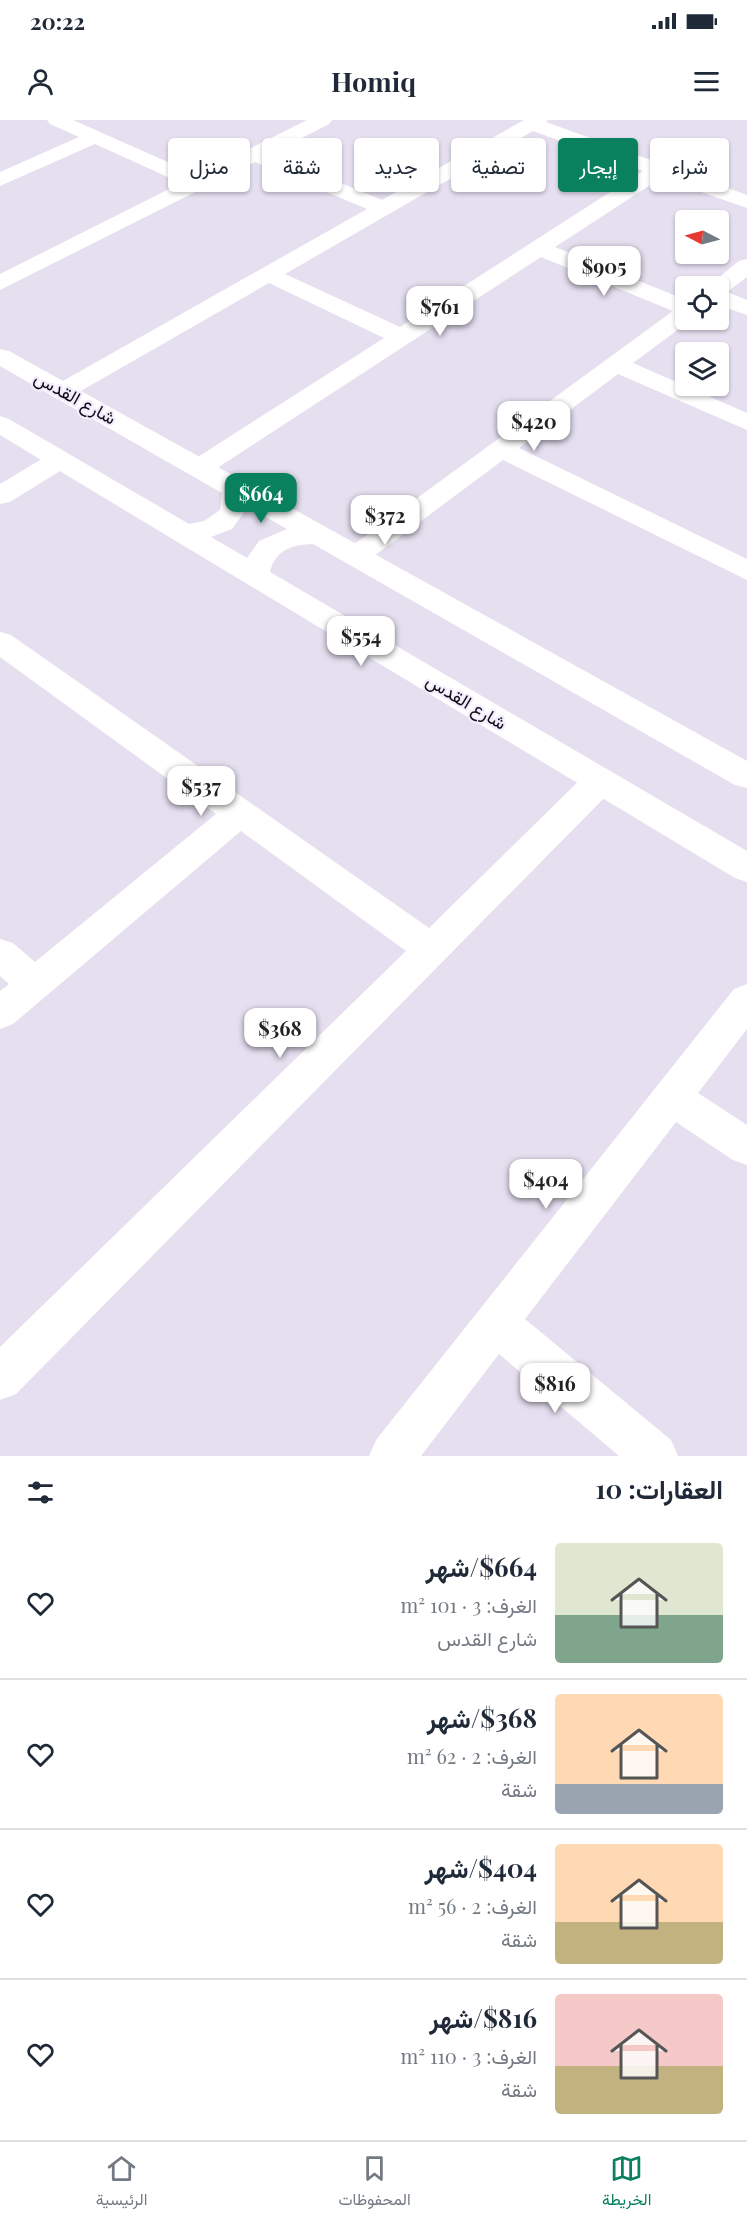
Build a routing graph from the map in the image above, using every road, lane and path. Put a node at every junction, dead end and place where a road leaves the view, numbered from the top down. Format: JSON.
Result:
{"nodes":[{"id":1,"x":57,"y":120,"type":"edge"},
{"id":2,"x":313,"y":122,"type":"edge"},
{"id":3,"x":535,"y":122,"type":"edge"},
{"id":4,"x":95,"y":137,"type":"junction"},
{"id":5,"x":254,"y":154,"type":"junction"},
{"id":6,"x":250,"y":156,"type":"edge"},
{"id":7,"x":650,"y":167,"type":"edge"},
{"id":8,"x":168,"y":170,"type":"edge"},
{"id":9,"x":650,"y":176,"type":"edge"},
{"id":10,"x":0,"y":180,"type":"edge"},
{"id":11,"x":180,"y":192,"type":"edge"},
{"id":12,"x":720,"y":192,"type":"edge"},
{"id":13,"x":747,"y":202,"type":"edge"},
{"id":14,"x":383,"y":208,"type":"junction"},
{"id":15,"x":539,"y":248,"type":"junction"},
{"id":16,"x":747,"y":266,"type":"edge"},
{"id":17,"x":268,"y":274,"type":"junction"},
{"id":18,"x":729,"y":280,"type":"edge"},
{"id":19,"x":0,"y":283,"type":"edge"},
{"id":20,"x":729,"y":301,"type":"edge"},
{"id":21,"x":675,"y":305,"type":"edge"},
{"id":22,"x":747,"y":308,"type":"edge"},
{"id":23,"x":675,"y":318,"type":"edge"},
{"id":24,"x":401,"y":337,"type":"junction"},
{"id":25,"x":0,"y":356,"type":"edge"},
{"id":26,"x":616,"y":364,"type":"junction"},
{"id":27,"x":63,"y":391,"type":"junction"},
{"id":28,"x":747,"y":422,"type":"edge"},
{"id":29,"x":0,"y":424,"type":"edge"},
{"id":30,"x":501,"y":449,"type":"junction"},
{"id":31,"x":60,"y":460,"type":"junction"},
{"id":32,"x":199,"y":468,"type":"junction"},
{"id":33,"x":236,"y":489,"type":"junction"},
{"id":34,"x":0,"y":496,"type":"edge"},
{"id":35,"x":184,"y":534,"type":"junction"},
{"id":36,"x":318,"y":535,"type":"junction"},
{"id":37,"x":356,"y":556,"type":"junction"},
{"id":38,"x":747,"y":571,"type":"edge"},
{"id":39,"x":255,"y":576,"type":"junction"},
{"id":40,"x":0,"y":642,"type":"edge"},
{"id":41,"x":747,"y":776,"type":"edge"},
{"id":42,"x":600,"y":781,"type":"junction"},
{"id":43,"x":240,"y":813,"type":"junction"},
{"id":44,"x":747,"y":868,"type":"edge"},
{"id":45,"x":431,"y":949,"type":"junction"},
{"id":46,"x":0,"y":954,"type":"edge"},
{"id":47,"x":35,"y":984,"type":"junction"},
{"id":48,"x":747,"y":1000,"type":"edge"},
{"id":49,"x":0,"y":1013,"type":"edge"},
{"id":50,"x":671,"y":1098,"type":"junction"},
{"id":51,"x":747,"y":1147,"type":"edge"},
{"id":52,"x":496,"y":1323,"type":"junction"},
{"id":53,"x":0,"y":1378,"type":"edge"},
{"id":54,"x":392,"y":1456,"type":"edge"},
{"id":55,"x":655,"y":1456,"type":"edge"}],
"edges":[{"from":1,"to":4,"type":"street"},
{"from":2,"to":5,"type":"street"},
{"from":3,"to":7,"type":"street"},
{"from":3,"to":14,"type":"street"},
{"from":4,"to":8,"type":"street"},
{"from":4,"to":10,"type":"street"},
{"from":5,"to":6,"type":"street"},
{"from":5,"to":14,"type":"street"},
{"from":9,"to":15,"type":"street"},
{"from":11,"to":19,"type":"street"},
{"from":12,"to":13,"type":"street"},
{"from":14,"to":17,"type":"street"},
{"from":15,"to":21,"type":"street"},
{"from":15,"to":24,"type":"street"},
{"from":16,"to":18,"type":"street"},
{"from":17,"to":24,"type":"street"},
{"from":17,"to":27,"type":"street"},
{"from":20,"to":22,"type":"street"},
{"from":23,"to":26,"type":"street"},
{"from":24,"to":32,"type":"street"},
{"from":25,"to":27,"type":"street","name":"شارع القدس"},
{"from":26,"to":28,"type":"street"},
{"from":26,"to":30,"type":"street"},
{"from":27,"to":32,"type":"street","name":"شارع القدس"},
{"from":29,"to":31,"type":"street","name":"شارع القدس"},
{"from":30,"to":37,"type":"street"},
{"from":30,"to":38,"type":"street"},
{"from":31,"to":34,"type":"street"},
{"from":31,"to":35,"type":"street","name":"شارع القدس"},
{"from":32,"to":33,"type":"street","name":"شارع القدس"},
{"from":33,"to":35,"type":"street"},
{"from":33,"to":36,"type":"street","name":"شارع القدس"},
{"from":35,"to":39,"type":"street","name":"شارع القدس"},
{"from":36,"to":37,"type":"street","name":"شارع القدس"},
{"from":36,"to":39,"type":"street"},
{"from":37,"to":41,"type":"street","name":"شارع القدس"},
{"from":39,"to":42,"type":"street","name":"شارع القدس"},
{"from":40,"to":43,"type":"street"},
{"from":42,"to":44,"type":"street","name":"شارع القدس"},
{"from":42,"to":45,"type":"street"},
{"from":43,"to":45,"type":"street"},
{"from":43,"to":47,"type":"street"},
{"from":45,"to":53,"type":"street"},
{"from":46,"to":47,"type":"street"},
{"from":47,"to":49,"type":"street"},
{"from":48,"to":50,"type":"street"},
{"from":50,"to":51,"type":"street"},
{"from":50,"to":52,"type":"street"},
{"from":52,"to":54,"type":"street"},
{"from":52,"to":55,"type":"street"}]}
